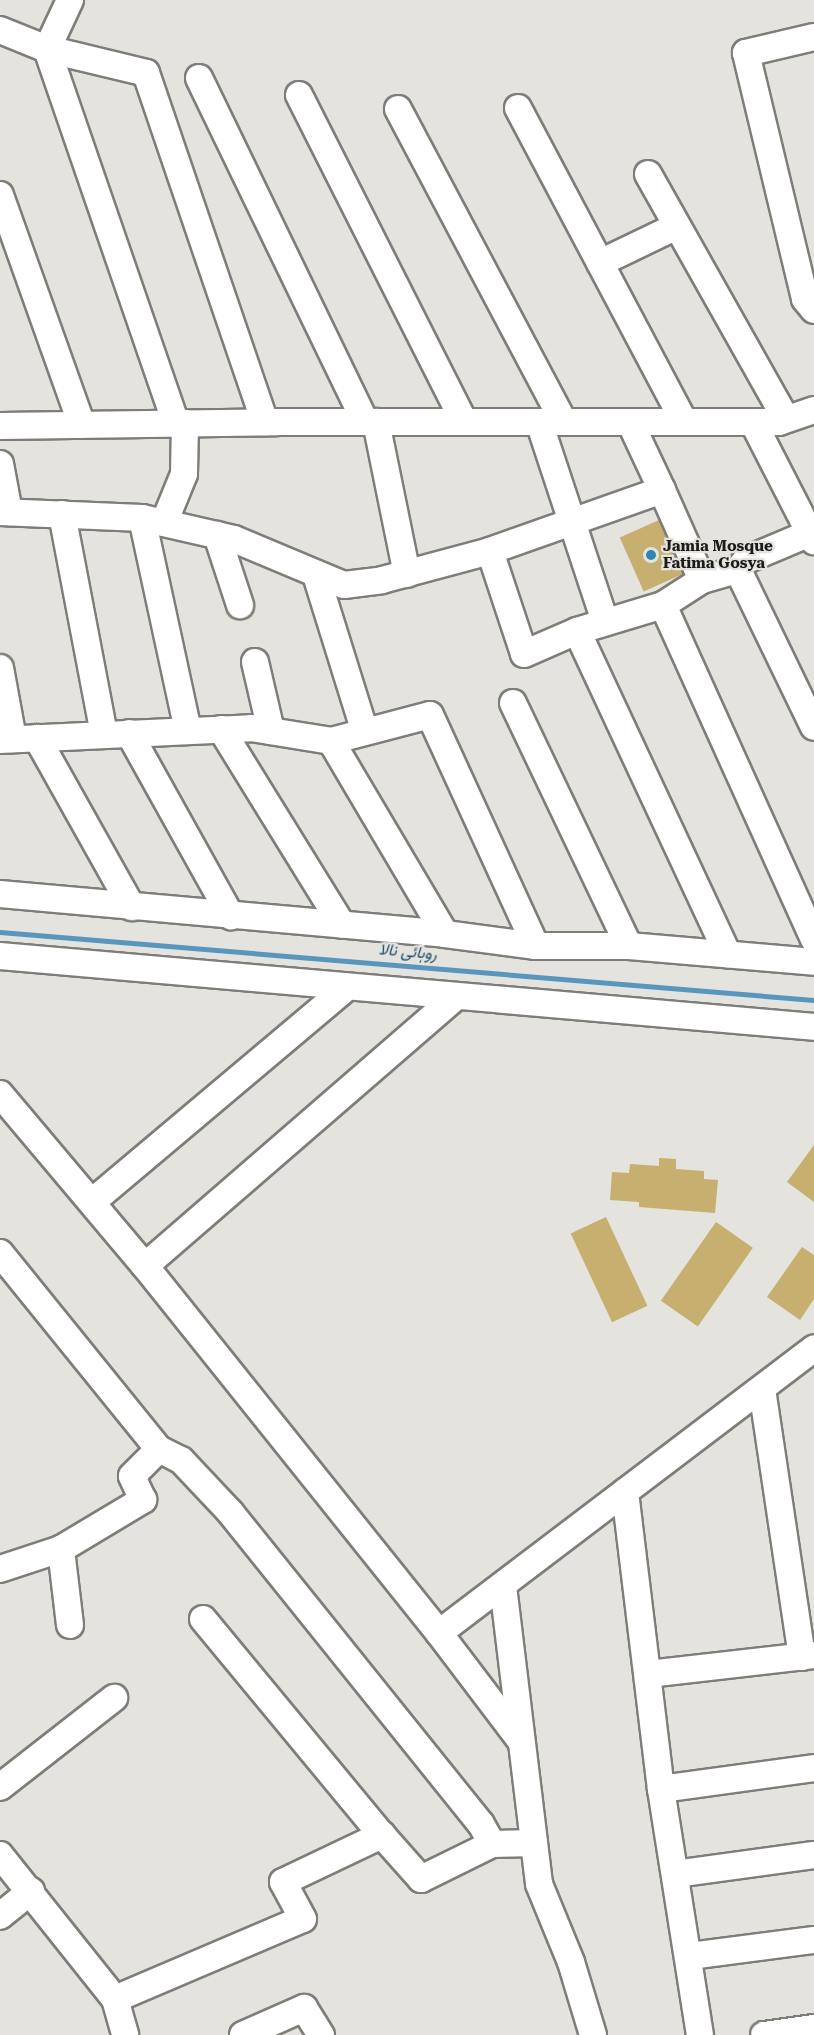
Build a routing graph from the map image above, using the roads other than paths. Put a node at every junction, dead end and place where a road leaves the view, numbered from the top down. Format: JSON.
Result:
{"nodes":[{"id":1,"x":70,"y":0,"type":"edge"},
{"id":2,"x":0,"y":30,"type":"edge"},
{"id":3,"x":814,"y":37,"type":"edge"},
{"id":4,"x":48,"y":49,"type":"junction"},
{"id":5,"x":199,"y":78,"type":"dead end"},
{"id":6,"x":299,"y":95,"type":"dead end"},
{"id":7,"x":518,"y":108,"type":"dead end"},
{"id":8,"x":398,"y":109,"type":"dead end"},
{"id":9,"x":648,"y":174,"type":"dead end"},
{"id":10,"x":0,"y":195,"type":"edge"},
{"id":11,"x":677,"y":225,"type":"junction"},
{"id":12,"x":600,"y":263,"type":"junction"},
{"id":13,"x":814,"y":310,"type":"edge"},
{"id":14,"x":814,"y":410,"type":"edge"},
{"id":15,"x":786,"y":419,"type":"junction"},
{"id":16,"x":265,"y":422,"type":"junction"},
{"id":17,"x":370,"y":422,"type":"junction"},
{"id":18,"x":464,"y":422,"type":"junction"},
{"id":19,"x":539,"y":422,"type":"junction"},
{"id":20,"x":564,"y":422,"type":"junction"},
{"id":21,"x":630,"y":422,"type":"junction"},
{"id":22,"x":684,"y":422,"type":"junction"},
{"id":23,"x":753,"y":422,"type":"junction"},
{"id":24,"x":180,"y":423,"type":"junction"},
{"id":25,"x":82,"y":425,"type":"junction"},
{"id":26,"x":0,"y":426,"type":"edge"},
{"id":27,"x":0,"y":465,"type":"edge"},
{"id":28,"x":662,"y":490,"type":"junction"},
{"id":29,"x":5,"y":512,"type":"edge"},
{"id":30,"x":62,"y":514,"type":"junction"},
{"id":31,"x":153,"y":520,"type":"junction"},
{"id":32,"x":571,"y":523,"type":"junction"},
{"id":33,"x":217,"y":535,"type":"junction"},
{"id":34,"x":812,"y":537,"type":"edge"},
{"id":35,"x":490,"y":551,"type":"junction"},
{"id":36,"x":738,"y":570,"type":"junction"},
{"id":37,"x":407,"y":574,"type":"junction"},
{"id":38,"x":316,"y":575,"type":"junction"},
{"id":39,"x":702,"y":580,"type":"junction"},
{"id":40,"x":240,"y":605,"type":"dead end"},
{"id":41,"x":663,"y":605,"type":"junction"},
{"id":42,"x":605,"y":622,"type":"junction"},
{"id":43,"x":577,"y":631,"type":"junction"},
{"id":44,"x":255,"y":662,"type":"dead end"},
{"id":45,"x":0,"y":668,"type":"edge"},
{"id":46,"x":513,"y":703,"type":"dead end"},
{"id":47,"x":814,"y":727,"type":"edge"},
{"id":48,"x":221,"y":729,"type":"junction"},
{"id":49,"x":188,"y":731,"type":"junction"},
{"id":50,"x":271,"y":731,"type":"junction"},
{"id":51,"x":365,"y":732,"type":"junction"},
{"id":52,"x":129,"y":733,"type":"junction"},
{"id":53,"x":104,"y":734,"type":"junction"},
{"id":54,"x":17,"y":739,"type":"edge"},
{"id":55,"x":332,"y":741,"type":"junction"},
{"id":56,"x":0,"y":894,"type":"edge"},
{"id":57,"x":132,"y":907,"type":"junction"},
{"id":58,"x":231,"y":915,"type":"junction"},
{"id":59,"x":342,"y":925,"type":"junction"},
{"id":60,"x":445,"y":934,"type":"junction"},
{"id":61,"x":814,"y":939,"type":"edge"},
{"id":62,"x":536,"y":946,"type":"junction"},
{"id":63,"x":629,"y":946,"type":"junction"},
{"id":64,"x":728,"y":955,"type":"junction"},
{"id":65,"x":0,"y":956,"type":"edge"},
{"id":66,"x":814,"y":962,"type":"edge"},
{"id":67,"x":347,"y":987,"type":"junction"},
{"id":68,"x":456,"y":997,"type":"junction"},
{"id":69,"x":814,"y":1027,"type":"edge"},
{"id":70,"x":0,"y":1094,"type":"edge"},
{"id":71,"x":92,"y":1202,"type":"junction"},
{"id":72,"x":0,"y":1253,"type":"edge"},
{"id":73,"x":145,"y":1266,"type":"junction"},
{"id":74,"x":814,"y":1348,"type":"edge"},
{"id":75,"x":762,"y":1389,"type":"junction"},
{"id":76,"x":159,"y":1449,"type":"junction"},
{"id":77,"x":625,"y":1492,"type":"junction"},
{"id":78,"x":60,"y":1549,"type":"junction"},
{"id":79,"x":0,"y":1569,"type":"edge"},
{"id":80,"x":503,"y":1586,"type":"junction"},
{"id":81,"x":202,"y":1618,"type":"dead end"},
{"id":82,"x":70,"y":1625,"type":"dead end"},
{"id":83,"x":439,"y":1633,"type":"junction"},
{"id":84,"x":808,"y":1656,"type":"edge"},
{"id":85,"x":648,"y":1674,"type":"junction"},
{"id":86,"x":114,"y":1698,"type":"dead end"},
{"id":87,"x":522,"y":1743,"type":"junction"},
{"id":88,"x":814,"y":1768,"type":"edge"},
{"id":89,"x":0,"y":1787,"type":"edge"},
{"id":90,"x":661,"y":1789,"type":"junction"},
{"id":91,"x":382,"y":1835,"type":"junction"},
{"id":92,"x":492,"y":1844,"type":"junction"},
{"id":93,"x":534,"y":1844,"type":"junction"},
{"id":94,"x":0,"y":1855,"type":"edge"},
{"id":95,"x":814,"y":1855,"type":"edge"},
{"id":96,"x":675,"y":1874,"type":"junction"},
{"id":97,"x":31,"y":1891,"type":"junction"},
{"id":98,"x":0,"y":1916,"type":"edge"},
{"id":99,"x":814,"y":1940,"type":"edge"},
{"id":100,"x":690,"y":1956,"type":"junction"},
{"id":101,"x":115,"y":1999,"type":"junction"},
{"id":102,"x":814,"y":2028,"type":"edge"},
{"id":103,"x":259,"y":2032,"type":"edge"},
{"id":104,"x":125,"y":2035,"type":"edge"},
{"id":105,"x":321,"y":2035,"type":"edge"},
{"id":106,"x":593,"y":2035,"type":"edge"},
{"id":107,"x":700,"y":2035,"type":"edge"},
{"id":108,"x":764,"y":2035,"type":"edge"}],
"edges":[{"from":1,"to":4,"type":"street"},
{"from":2,"to":4,"type":"street"},
{"from":3,"to":13,"type":"street"},
{"from":4,"to":16,"type":"street"},
{"from":4,"to":24,"type":"street"},
{"from":5,"to":17,"type":"street"},
{"from":6,"to":18,"type":"street"},
{"from":7,"to":12,"type":"street"},
{"from":8,"to":20,"type":"street"},
{"from":9,"to":11,"type":"street"},
{"from":10,"to":25,"type":"street"},
{"from":11,"to":12,"type":"street"},
{"from":11,"to":15,"type":"street"},
{"from":12,"to":22,"type":"street"},
{"from":14,"to":15,"type":"street"},
{"from":15,"to":23,"type":"street"},
{"from":16,"to":17,"type":"street"},
{"from":16,"to":24,"type":"street"},
{"from":17,"to":18,"type":"street"},
{"from":17,"to":37,"type":"street"},
{"from":18,"to":19,"type":"street"},
{"from":19,"to":20,"type":"street"},
{"from":19,"to":32,"type":"street"},
{"from":20,"to":21,"type":"street"},
{"from":21,"to":22,"type":"street"},
{"from":21,"to":28,"type":"street"},
{"from":22,"to":23,"type":"street"},
{"from":23,"to":34,"type":"street"},
{"from":24,"to":25,"type":"street"},
{"from":24,"to":31,"type":"street"},
{"from":25,"to":26,"type":"street"},
{"from":27,"to":29,"type":"street"},
{"from":28,"to":32,"type":"street"},
{"from":28,"to":39,"type":"street"},
{"from":29,"to":30,"type":"street"},
{"from":30,"to":31,"type":"street"},
{"from":30,"to":53,"type":"street"},
{"from":31,"to":33,"type":"street"},
{"from":31,"to":49,"type":"street"},
{"from":32,"to":35,"type":"street"},
{"from":32,"to":42,"type":"street"},
{"from":33,"to":38,"type":"street"},
{"from":33,"to":40,"type":"street"},
{"from":34,"to":36,"type":"street"},
{"from":35,"to":37,"type":"street"},
{"from":35,"to":43,"type":"street"},
{"from":36,"to":39,"type":"street"},
{"from":36,"to":47,"type":"street"},
{"from":37,"to":38,"type":"street"},
{"from":38,"to":51,"type":"street"},
{"from":39,"to":41,"type":"street"},
{"from":41,"to":42,"type":"street"},
{"from":41,"to":61,"type":"street"},
{"from":42,"to":43,"type":"street"},
{"from":43,"to":64,"type":"street"},
{"from":44,"to":50,"type":"street"},
{"from":45,"to":54,"type":"street"},
{"from":46,"to":63,"type":"street"},
{"from":48,"to":49,"type":"street"},
{"from":48,"to":50,"type":"street"},
{"from":48,"to":59,"type":"street"},
{"from":49,"to":52,"type":"street"},
{"from":50,"to":55,"type":"street"},
{"from":51,"to":55,"type":"street"},
{"from":51,"to":62,"type":"street"},
{"from":52,"to":53,"type":"street"},
{"from":52,"to":58,"type":"street"},
{"from":53,"to":54,"type":"street"},
{"from":54,"to":57,"type":"street"},
{"from":55,"to":60,"type":"street"},
{"from":56,"to":57,"type":"street"},
{"from":57,"to":58,"type":"street"},
{"from":58,"to":59,"type":"street"},
{"from":59,"to":60,"type":"street"},
{"from":60,"to":62,"type":"street"},
{"from":62,"to":63,"type":"street"},
{"from":63,"to":64,"type":"street"},
{"from":64,"to":66,"type":"street"},
{"from":65,"to":67,"type":"street"},
{"from":67,"to":68,"type":"street"},
{"from":67,"to":71,"type":"street"},
{"from":68,"to":69,"type":"street"},
{"from":68,"to":73,"type":"street"},
{"from":70,"to":71,"type":"street"},
{"from":71,"to":73,"type":"street"},
{"from":72,"to":76,"type":"street"},
{"from":73,"to":83,"type":"street"},
{"from":74,"to":75,"type":"street"},
{"from":75,"to":77,"type":"street"},
{"from":75,"to":84,"type":"street"},
{"from":76,"to":78,"type":"street"},
{"from":76,"to":92,"type":"street"},
{"from":77,"to":80,"type":"street"},
{"from":77,"to":85,"type":"street"},
{"from":78,"to":79,"type":"street"},
{"from":78,"to":82,"type":"street"},
{"from":80,"to":83,"type":"street"},
{"from":80,"to":87,"type":"street"},
{"from":81,"to":91,"type":"street"},
{"from":83,"to":87,"type":"street"},
{"from":84,"to":85,"type":"street"},
{"from":85,"to":90,"type":"street"},
{"from":86,"to":89,"type":"street"},
{"from":87,"to":93,"type":"street"},
{"from":88,"to":90,"type":"street"},
{"from":90,"to":96,"type":"street"},
{"from":91,"to":92,"type":"street"},
{"from":91,"to":101,"type":"street"},
{"from":92,"to":93,"type":"street"},
{"from":93,"to":106,"type":"street"},
{"from":94,"to":97,"type":"street"},
{"from":95,"to":96,"type":"street"},
{"from":96,"to":100,"type":"street"},
{"from":97,"to":98,"type":"street"},
{"from":97,"to":101,"type":"street"},
{"from":99,"to":100,"type":"street"},
{"from":100,"to":107,"type":"street"},
{"from":101,"to":104,"type":"street"},
{"from":102,"to":108,"type":"street"},
{"from":103,"to":105,"type":"street"}]}
